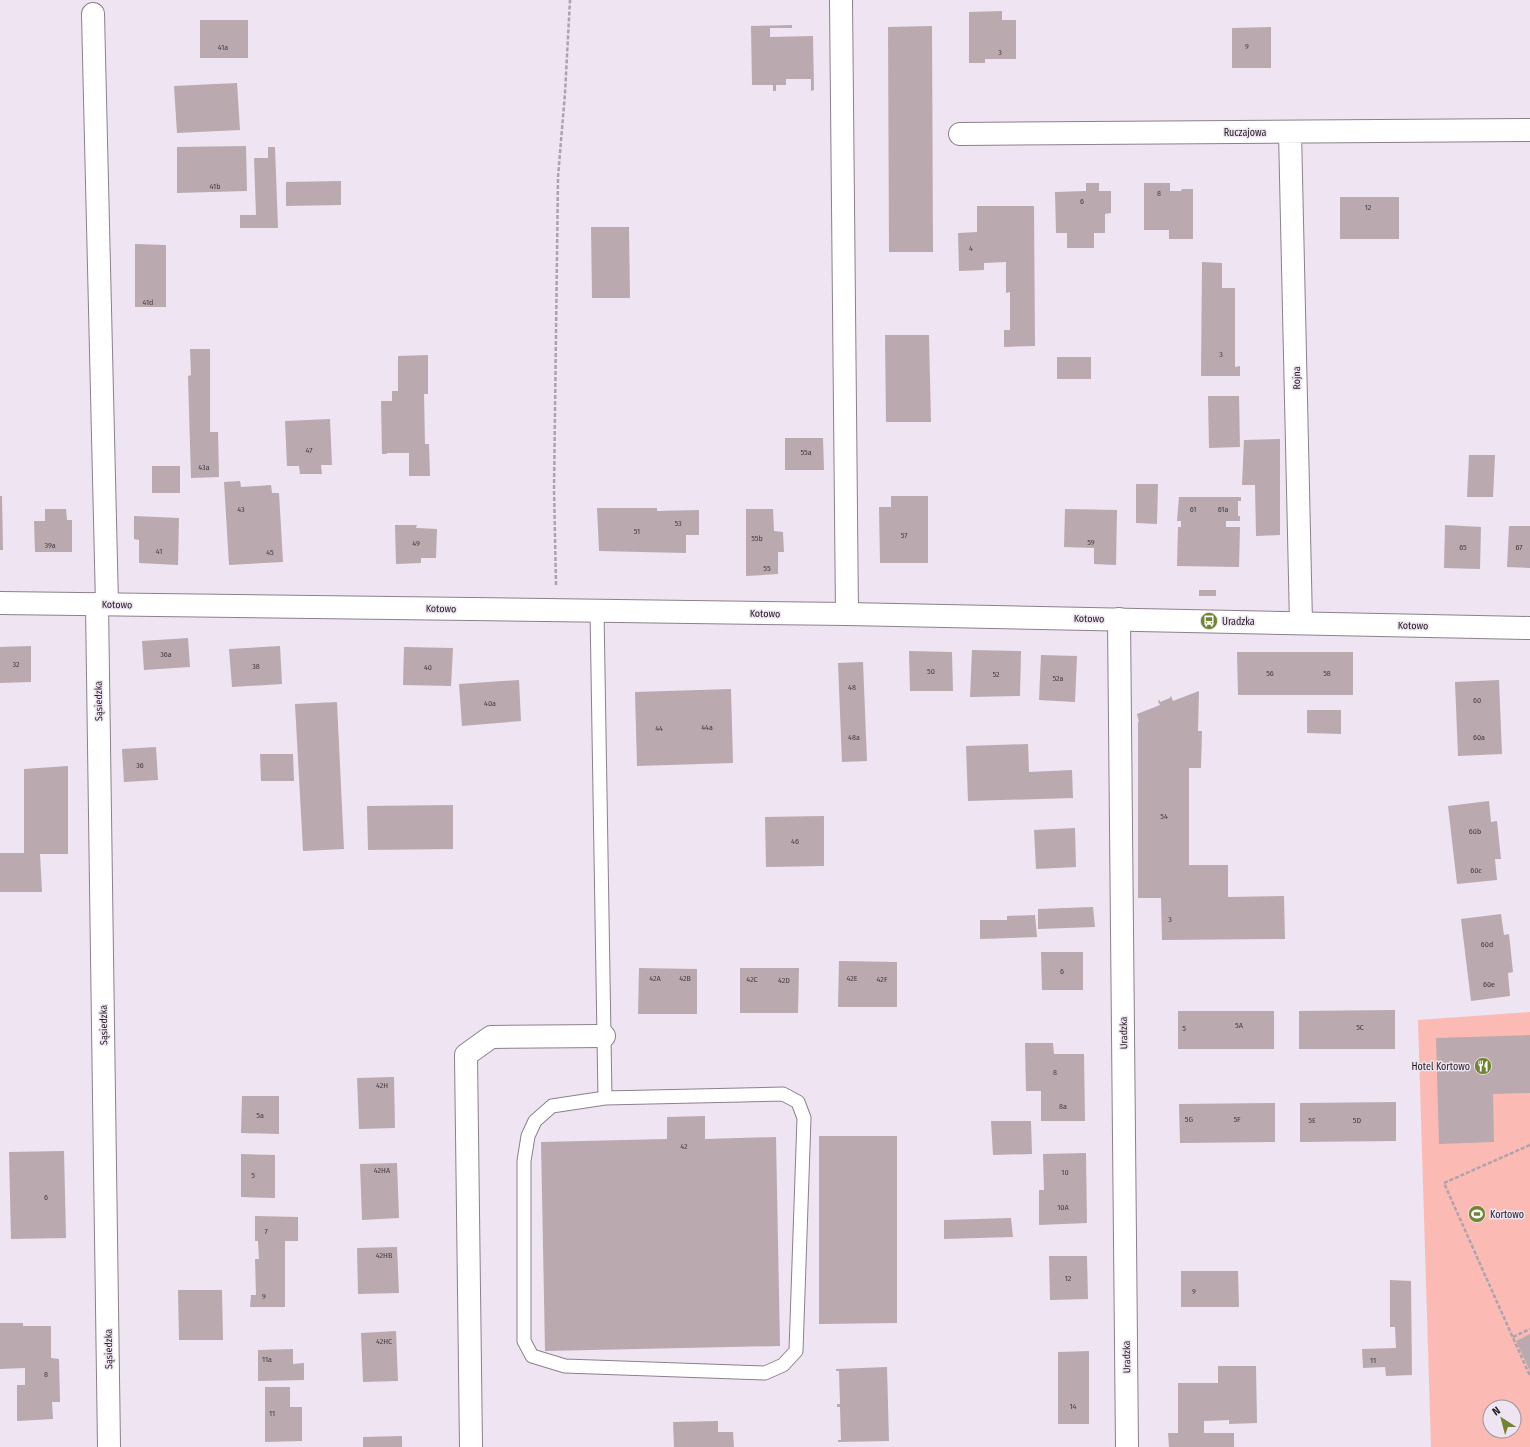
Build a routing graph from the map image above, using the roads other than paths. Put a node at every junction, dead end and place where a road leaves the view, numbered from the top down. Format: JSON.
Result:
{"nodes":[{"id":1,"x":841,"y":0,"type":"edge"},
{"id":2,"x":93,"y":14,"type":"dead end"},
{"id":3,"x":1530,"y":130,"type":"edge"},
{"id":4,"x":1290,"y":132,"type":"junction"},
{"id":5,"x":960,"y":134,"type":"dead end"},
{"id":6,"x":0,"y":603,"type":"edge"},
{"id":7,"x":102,"y":604,"type":"junction"},
{"id":8,"x":597,"y":610,"type":"junction"},
{"id":9,"x":847,"y":614,"type":"junction"},
{"id":10,"x":1119,"y":619,"type":"junction"},
{"id":11,"x":1301,"y":623,"type":"junction"},
{"id":12,"x":1530,"y":628,"type":"edge"},
{"id":13,"x":604,"y":1036,"type":"junction"},
{"id":14,"x":605,"y":1098,"type":"junction"},
{"id":15,"x":109,"y":1447,"type":"edge"},
{"id":16,"x":471,"y":1447,"type":"edge"},
{"id":17,"x":1127,"y":1447,"type":"edge"}],
"edges":[{"from":1,"to":9,"type":"street"},
{"from":2,"to":7,"type":"street","name":"Sąsiedzka"},
{"from":3,"to":4,"type":"street","name":"Ruczajowa"},
{"from":4,"to":5,"type":"street","name":"Ruczajowa"},
{"from":4,"to":11,"type":"street","name":"Rojna"},
{"from":6,"to":7,"type":"street","name":"Kotowo"},
{"from":7,"to":8,"type":"street","name":"Kotowo"},
{"from":7,"to":15,"type":"street","name":"Sąsiedzka"},
{"from":8,"to":9,"type":"street","name":"Kotowo"},
{"from":8,"to":13,"type":"lane"},
{"from":9,"to":10,"type":"street","name":"Kotowo"},
{"from":10,"to":11,"type":"street","name":"Kotowo"},
{"from":10,"to":17,"type":"street","name":"Uradzka"},
{"from":11,"to":12,"type":"street","name":"Kotowo"},
{"from":13,"to":14,"type":"lane"},
{"from":13,"to":16,"type":"street"},
{"from":14,"to":14,"type":"lane"}]}
